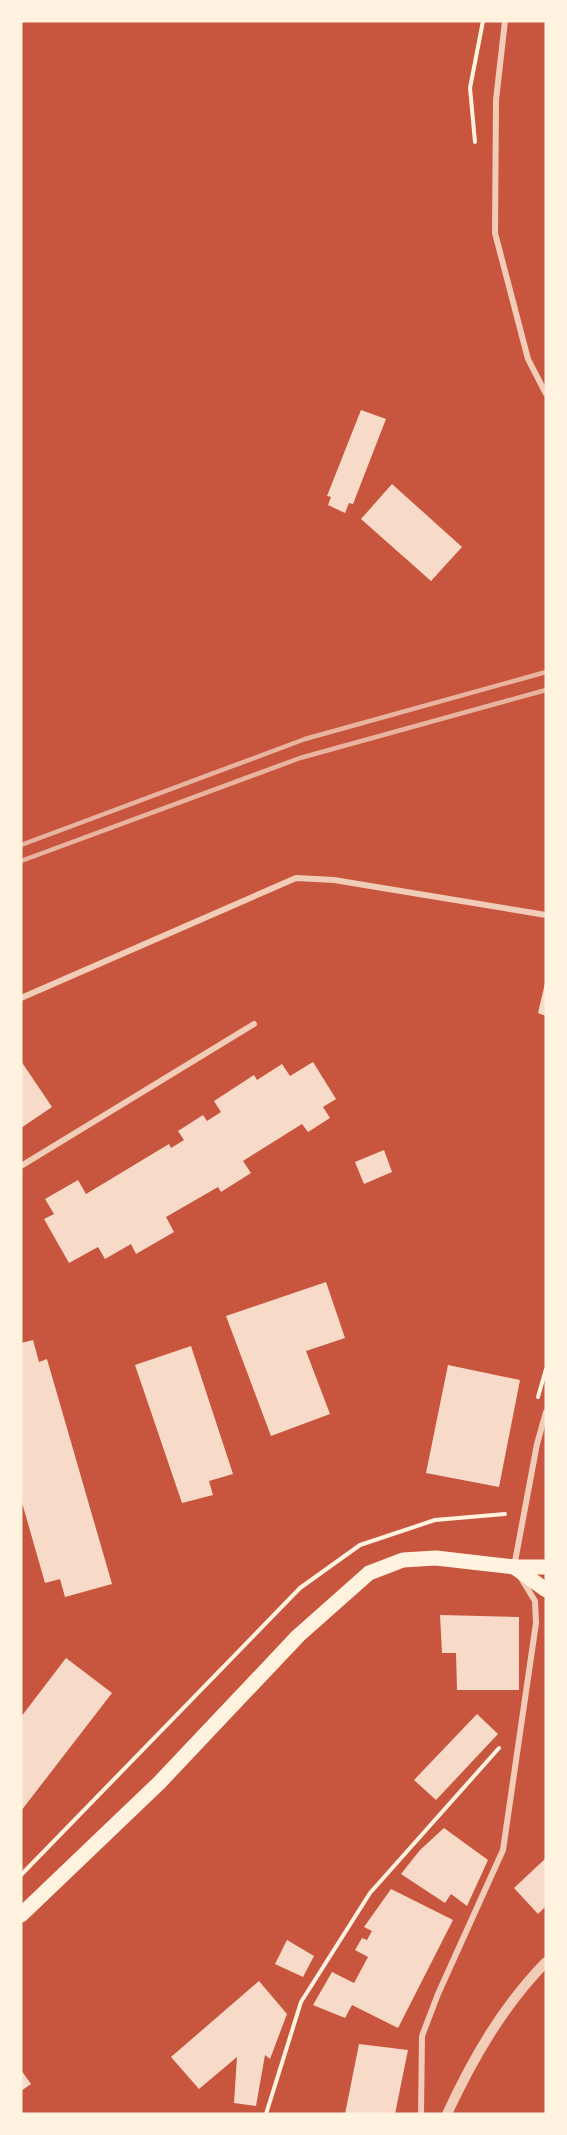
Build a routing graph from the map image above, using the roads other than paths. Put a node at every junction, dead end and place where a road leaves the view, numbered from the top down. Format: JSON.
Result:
{"nodes":[{"id":1,"x":505,"y":21,"type":"edge"},
{"id":2,"x":546,"y":394,"type":"edge"},
{"id":3,"x":546,"y":915,"type":"edge"},
{"id":4,"x":21,"y":998,"type":"edge"},
{"id":5,"x":254,"y":1024,"type":"dead end"},
{"id":6,"x":21,"y":1166,"type":"edge"},
{"id":7,"x":546,"y":1412,"type":"edge"},
{"id":8,"x":514,"y":1567,"type":"junction"},
{"id":9,"x":546,"y":1567,"type":"edge"},
{"id":10,"x":546,"y":1590,"type":"edge"},
{"id":11,"x":21,"y":1915,"type":"edge"},
{"id":12,"x":546,"y":1962,"type":"edge"},
{"id":13,"x":421,"y":2114,"type":"edge"},
{"id":14,"x":447,"y":2114,"type":"edge"}],
"edges":[{"from":1,"to":2,"type":"street"},
{"from":3,"to":4,"type":"street"},
{"from":5,"to":6,"type":"street"},
{"from":7,"to":8,"type":"street"},
{"from":8,"to":9,"type":"main road"},
{"from":8,"to":10,"type":"main road"},
{"from":8,"to":11,"type":"main road"},
{"from":8,"to":13,"type":"street"},
{"from":12,"to":14,"type":"street"}]}
